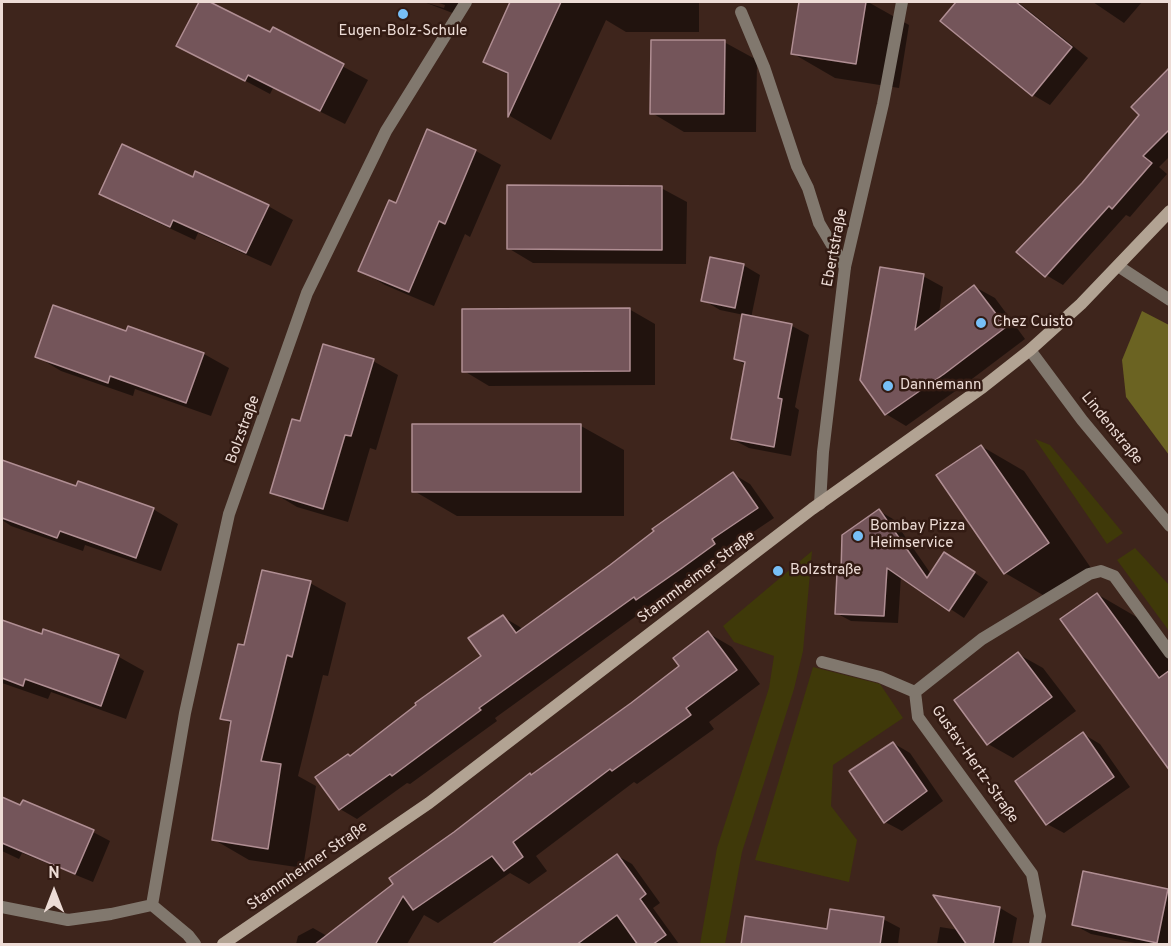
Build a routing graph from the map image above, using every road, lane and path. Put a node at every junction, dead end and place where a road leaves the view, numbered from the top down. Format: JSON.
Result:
{"nodes":[{"id":1,"x":466,"y":2,"type":"edge"},
{"id":2,"x":902,"y":2,"type":"edge"},
{"id":3,"x":741,"y":12,"type":"dead end"},
{"id":4,"x":1170,"y":211,"type":"edge"},
{"id":5,"x":1118,"y":266,"type":"junction"},
{"id":6,"x":845,"y":267,"type":"junction"},
{"id":7,"x":1170,"y":300,"type":"edge"},
{"id":8,"x":1030,"y":350,"type":"junction"},
{"id":9,"x":820,"y":504,"type":"junction"},
{"id":10,"x":1170,"y":526,"type":"edge"},
{"id":11,"x":1170,"y":653,"type":"edge"},
{"id":12,"x":822,"y":662,"type":"dead end"},
{"id":13,"x":915,"y":692,"type":"junction"},
{"id":14,"x":152,"y":905,"type":"junction"},
{"id":15,"x":2,"y":907,"type":"edge"},
{"id":16,"x":195,"y":945,"type":"edge"},
{"id":17,"x":223,"y":945,"type":"edge"},
{"id":18,"x":1035,"y":945,"type":"edge"}],
"edges":[{"from":1,"to":14,"type":"street","name":"Bolzstraße"},
{"from":2,"to":6,"type":"street","name":"Ebertstraße"},
{"from":3,"to":6,"type":"street"},
{"from":4,"to":5,"type":"main road","name":"Stammheimer Straße"},
{"from":5,"to":7,"type":"street"},
{"from":5,"to":8,"type":"main road","name":"Stammheimer Straße"},
{"from":6,"to":9,"type":"street","name":"Ebertstraße"},
{"from":8,"to":9,"type":"main road","name":"Stammheimer Straße"},
{"from":8,"to":10,"type":"street","name":"Lindenstraße"},
{"from":9,"to":17,"type":"main road","name":"Stammheimer Straße"},
{"from":11,"to":13,"type":"street"},
{"from":12,"to":13,"type":"street"},
{"from":13,"to":18,"type":"street","name":"Gustav-Hertz-Straße"},
{"from":14,"to":15,"type":"street"},
{"from":14,"to":16,"type":"street"}]}
